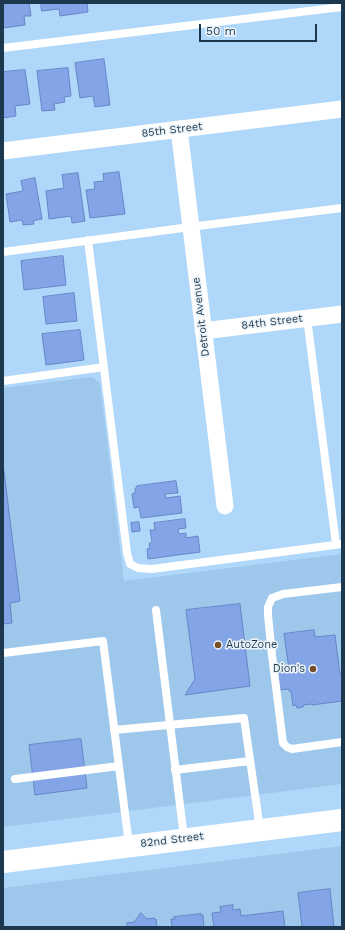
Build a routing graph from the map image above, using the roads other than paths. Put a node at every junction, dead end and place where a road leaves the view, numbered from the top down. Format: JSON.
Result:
{"nodes":[{"id":1,"x":342,"y":7,"type":"edge"},
{"id":2,"x":3,"y":48,"type":"edge"},
{"id":3,"x":342,"y":109,"type":"edge"},
{"id":4,"x":179,"y":129,"type":"junction"},
{"id":5,"x":3,"y":151,"type":"edge"},
{"id":6,"x":342,"y":208,"type":"edge"},
{"id":7,"x":190,"y":227,"type":"junction"},
{"id":8,"x":88,"y":240,"type":"junction"},
{"id":9,"x":3,"y":252,"type":"edge"},
{"id":10,"x":342,"y":314,"type":"edge"},
{"id":11,"x":307,"y":318,"type":"junction"},
{"id":12,"x":203,"y":330,"type":"junction"},
{"id":13,"x":104,"y":367,"type":"junction"},
{"id":14,"x":3,"y":380,"type":"edge"},
{"id":15,"x":225,"y":506,"type":"dead end"},
{"id":16,"x":339,"y":544,"type":"edge"},
{"id":17,"x":342,"y":587,"type":"edge"},
{"id":18,"x":156,"y":610,"type":"dead end"},
{"id":19,"x":3,"y":653,"type":"edge"},
{"id":20,"x":170,"y":725,"type":"junction"},
{"id":21,"x":114,"y":730,"type":"junction"},
{"id":22,"x":342,"y":742,"type":"edge"},
{"id":23,"x":250,"y":761,"type":"junction"},
{"id":24,"x":119,"y":766,"type":"junction"},
{"id":25,"x":175,"y":770,"type":"junction"},
{"id":26,"x":15,"y":779,"type":"dead end"},
{"id":27,"x":342,"y":820,"type":"edge"},
{"id":28,"x":260,"y":830,"type":"junction"},
{"id":29,"x":184,"y":839,"type":"junction"},
{"id":30,"x":129,"y":846,"type":"junction"},
{"id":31,"x":3,"y":862,"type":"edge"}],
"edges":[{"from":1,"to":2,"type":"lane"},
{"from":3,"to":4,"type":"street","name":"85th Street"},
{"from":4,"to":5,"type":"street","name":"85th Street"},
{"from":4,"to":7,"type":"street","name":"Detroit Avenue"},
{"from":6,"to":7,"type":"lane"},
{"from":7,"to":8,"type":"lane"},
{"from":7,"to":12,"type":"street","name":"Detroit Avenue"},
{"from":8,"to":9,"type":"lane"},
{"from":8,"to":13,"type":"lane"},
{"from":10,"to":11,"type":"street","name":"84th Street"},
{"from":11,"to":12,"type":"street","name":"84th Street"},
{"from":11,"to":16,"type":"lane"},
{"from":12,"to":15,"type":"street","name":"Detroit Avenue"},
{"from":13,"to":14,"type":"lane"},
{"from":13,"to":16,"type":"lane"},
{"from":17,"to":22,"type":"lane"},
{"from":18,"to":20,"type":"lane"},
{"from":19,"to":21,"type":"lane"},
{"from":20,"to":21,"type":"lane"},
{"from":20,"to":23,"type":"lane"},
{"from":20,"to":25,"type":"lane"},
{"from":21,"to":24,"type":"lane"},
{"from":23,"to":25,"type":"lane"},
{"from":23,"to":28,"type":"lane"},
{"from":24,"to":26,"type":"lane"},
{"from":24,"to":30,"type":"lane"},
{"from":25,"to":29,"type":"lane"},
{"from":27,"to":28,"type":"main road","name":"82nd Street"},
{"from":28,"to":29,"type":"main road","name":"82nd Street"},
{"from":29,"to":30,"type":"main road","name":"82nd Street"},
{"from":30,"to":31,"type":"main road","name":"82nd Street"}]}
